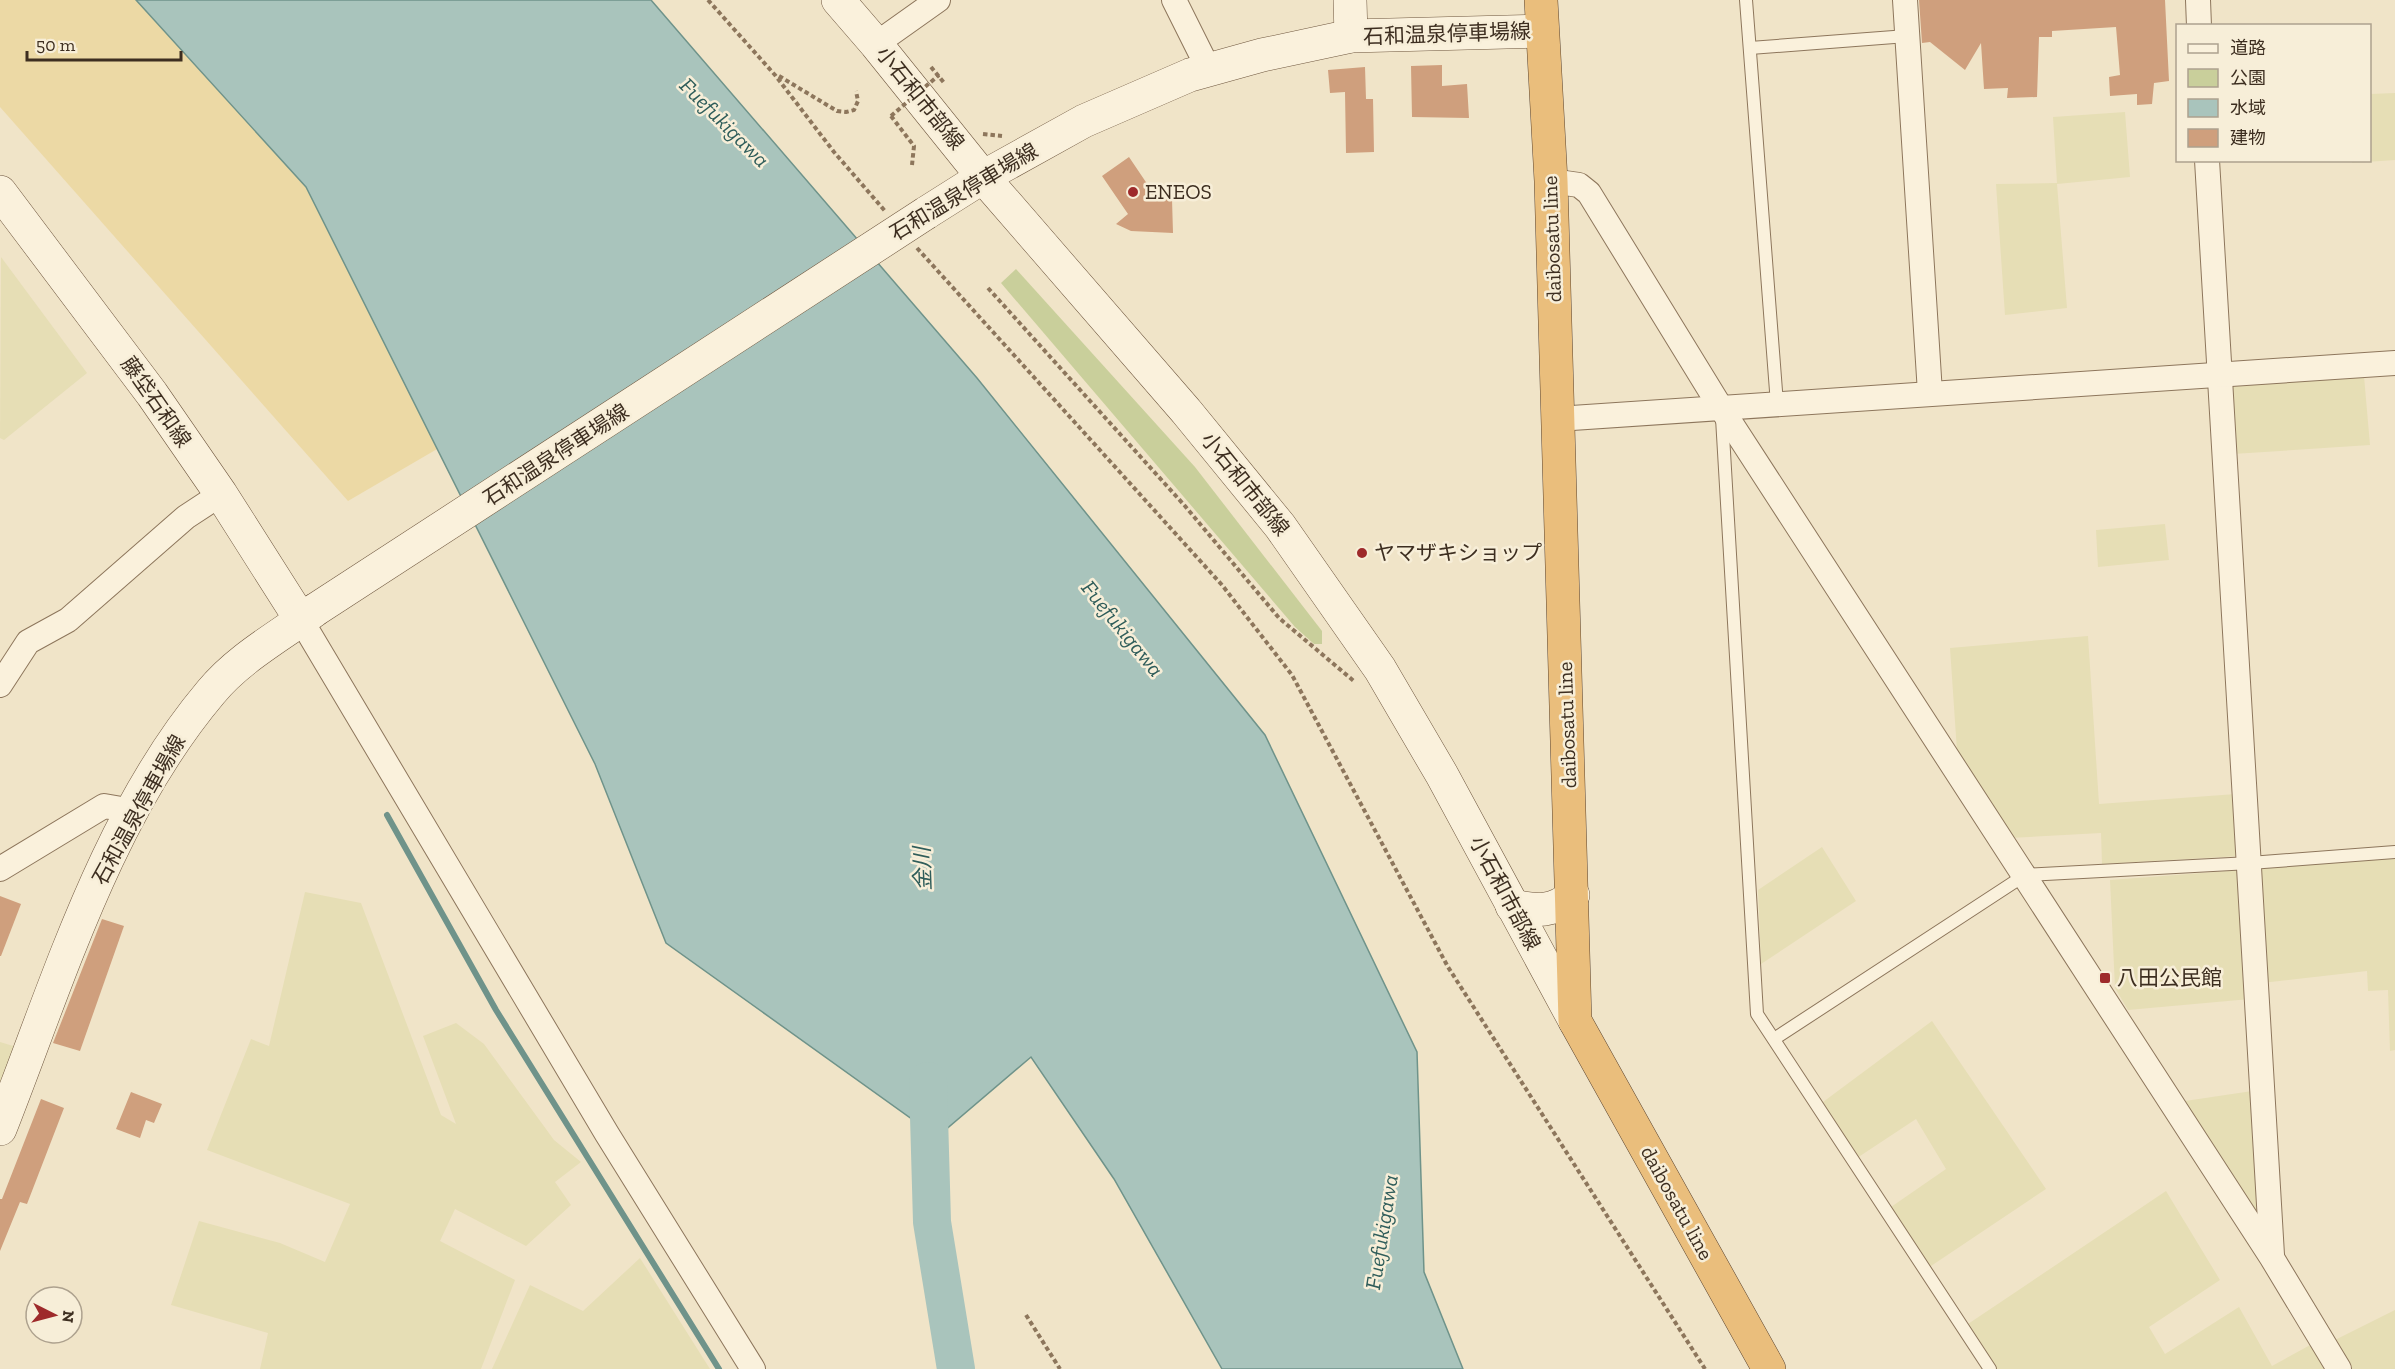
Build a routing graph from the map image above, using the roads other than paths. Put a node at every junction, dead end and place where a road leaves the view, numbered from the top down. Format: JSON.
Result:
{"nodes":[{"id":1,"x":838,"y":0,"type":"edge"},
{"id":2,"x":938,"y":0,"type":"edge"},
{"id":3,"x":1174,"y":0,"type":"edge"},
{"id":4,"x":1350,"y":0,"type":"edge"},
{"id":5,"x":1746,"y":0,"type":"edge"},
{"id":6,"x":1905,"y":0,"type":"edge"},
{"id":7,"x":2198,"y":0,"type":"edge"},
{"id":8,"x":1541,"y":16,"type":"edge"},
{"id":9,"x":2199,"y":24,"type":"edge"},
{"id":10,"x":1351,"y":36,"type":"junction"},
{"id":11,"x":1907,"y":36,"type":"junction"},
{"id":12,"x":876,"y":44,"type":"junction"},
{"id":13,"x":1750,"y":48,"type":"junction"},
{"id":14,"x":1209,"y":70,"type":"junction"},
{"id":15,"x":2207,"y":162,"type":"edge"},
{"id":16,"x":983,"y":177,"type":"junction"},
{"id":17,"x":1551,"y":181,"type":"junction"},
{"id":18,"x":0,"y":192,"type":"edge"},
{"id":19,"x":2395,"y":363,"type":"edge"},
{"id":20,"x":2219,"y":373,"type":"junction"},
{"id":21,"x":1930,"y":393,"type":"junction"},
{"id":22,"x":1777,"y":404,"type":"junction"},
{"id":23,"x":1721,"y":408,"type":"junction"},
{"id":24,"x":1557,"y":419,"type":"junction"},
{"id":25,"x":216,"y":497,"type":"junction"},
{"id":26,"x":308,"y":615,"type":"junction"},
{"id":27,"x":0,"y":684,"type":"edge"},
{"id":28,"x":133,"y":811,"type":"junction"},
{"id":29,"x":2395,"y":852,"type":"edge"},
{"id":30,"x":2250,"y":863,"type":"junction"},
{"id":31,"x":0,"y":869,"type":"edge"},
{"id":32,"x":2025,"y":875,"type":"junction"},
{"id":33,"x":1573,"y":895,"type":"junction"},
{"id":34,"x":1512,"y":906,"type":"junction"},
{"id":35,"x":1575,"y":1021,"type":"junction"},
{"id":36,"x":1774,"y":1039,"type":"junction"},
{"id":37,"x":0,"y":1129,"type":"edge"},
{"id":38,"x":2272,"y":1258,"type":"junction"},
{"id":39,"x":753,"y":1369,"type":"edge"},
{"id":40,"x":1769,"y":1369,"type":"edge"},
{"id":41,"x":1990,"y":1369,"type":"edge"},
{"id":42,"x":2339,"y":1369,"type":"edge"}],
"edges":[{"from":1,"to":12,"type":"main road","name":"小石和市部線"},
{"from":2,"to":12,"type":"street"},
{"from":3,"to":14,"type":"street"},
{"from":4,"to":10,"type":"main road","name":"石和温泉停車場線"},
{"from":5,"to":13,"type":"lane"},
{"from":6,"to":11,"type":"street"},
{"from":7,"to":9,"type":"street"},
{"from":8,"to":10,"type":"main road","name":"石和温泉停車場線"},
{"from":8,"to":17,"type":"highway","name":"daibosatu line"},
{"from":10,"to":14,"type":"main road","name":"石和温泉停車場線"},
{"from":11,"to":13,"type":"lane"},
{"from":11,"to":21,"type":"street"},
{"from":12,"to":16,"type":"main road","name":"小石和市部線"},
{"from":13,"to":22,"type":"lane"},
{"from":14,"to":16,"type":"main road","name":"石和温泉停車場線"},
{"from":15,"to":20,"type":"street"},
{"from":16,"to":26,"type":"main road","name":"石和温泉停車場線","bridge":true},
{"from":16,"to":34,"type":"main road","name":"小石和市部線"},
{"from":17,"to":23,"type":"street"},
{"from":17,"to":24,"type":"highway","name":"daibosatu line"},
{"from":18,"to":25,"type":"main road","name":"藤垈石和線"},
{"from":19,"to":20,"type":"street"},
{"from":20,"to":21,"type":"street"},
{"from":20,"to":30,"type":"street"},
{"from":21,"to":22,"type":"street"},
{"from":22,"to":23,"type":"street"},
{"from":23,"to":24,"type":"street"},
{"from":23,"to":32,"type":"street"},
{"from":23,"to":36,"type":"lane"},
{"from":24,"to":33,"type":"highway","name":"daibosatu line"},
{"from":25,"to":26,"type":"main road","name":"藤垈石和線"},
{"from":25,"to":27,"type":"street"},
{"from":26,"to":28,"type":"main road","name":"石和温泉停車場線"},
{"from":26,"to":39,"type":"street"},
{"from":28,"to":31,"type":"street"},
{"from":28,"to":37,"type":"main road","name":"石和温泉停車場線"},
{"from":29,"to":30,"type":"lane"},
{"from":30,"to":32,"type":"lane"},
{"from":30,"to":38,"type":"street"},
{"from":32,"to":36,"type":"lane"},
{"from":32,"to":38,"type":"street"},
{"from":33,"to":34,"type":"main road"},
{"from":33,"to":35,"type":"highway","name":"daibosatu line"},
{"from":34,"to":35,"type":"main road","name":"小石和市部線"},
{"from":35,"to":40,"type":"highway","name":"daibosatu line"},
{"from":36,"to":41,"type":"lane"},
{"from":38,"to":42,"type":"street"}]}
